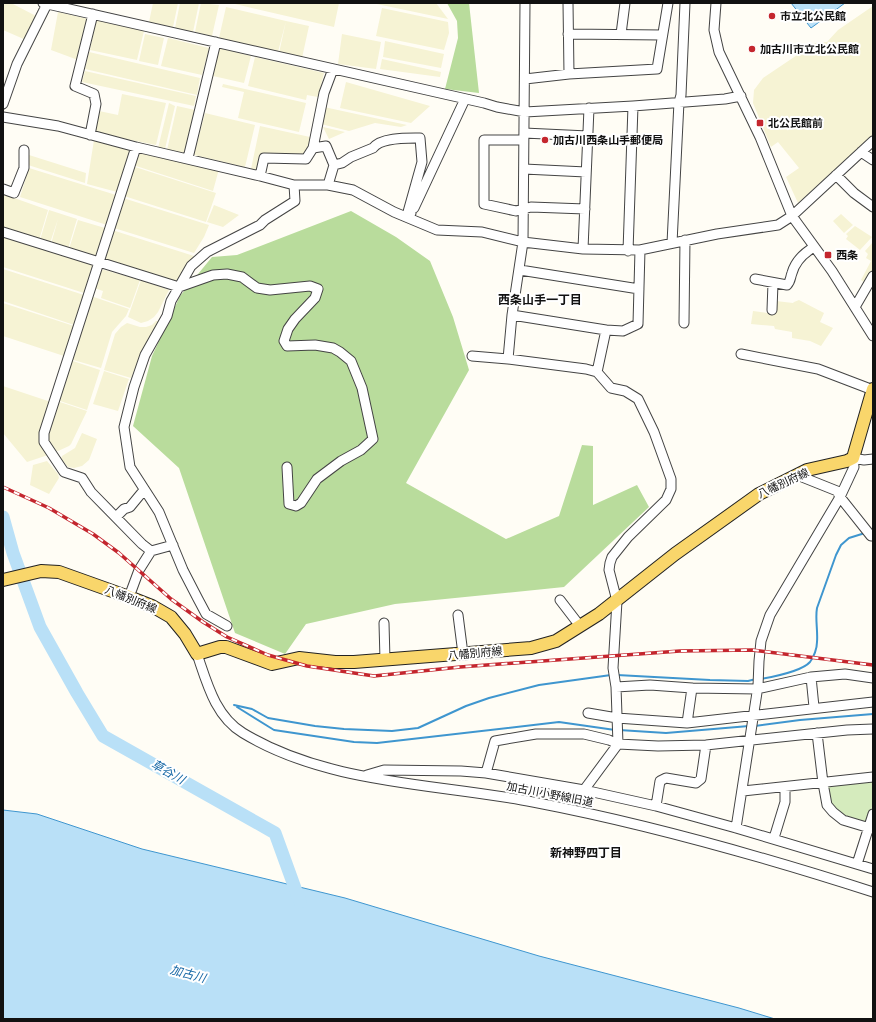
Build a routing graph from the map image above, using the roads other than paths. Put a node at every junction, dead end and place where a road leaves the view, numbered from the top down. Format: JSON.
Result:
{"nodes":[{"id":1,"x":525,"y":3,"type":"edge"},
{"id":2,"x":568,"y":3,"type":"edge"},
{"id":3,"x":625,"y":3,"type":"edge"},
{"id":4,"x":668,"y":3,"type":"edge"},
{"id":5,"x":684,"y":3,"type":"edge"},
{"id":6,"x":716,"y":3,"type":"edge"},
{"id":7,"x":45,"y":4,"type":"edge"},
{"id":8,"x":93,"y":14,"type":"junction"},
{"id":9,"x":568,"y":34,"type":"junction"},
{"id":10,"x":621,"y":34,"type":"junction"},
{"id":11,"x":662,"y":35,"type":"junction"},
{"id":12,"x":216,"y":42,"type":"junction"},
{"id":13,"x":333,"y":69,"type":"junction"},
{"id":14,"x":569,"y":74,"type":"junction"},
{"id":15,"x":525,"y":79,"type":"junction"},
{"id":16,"x":741,"y":96,"type":"junction"},
{"id":17,"x":465,"y":100,"type":"junction"},
{"id":18,"x":679,"y":102,"type":"junction"},
{"id":19,"x":3,"y":104,"type":"edge"},
{"id":20,"x":633,"y":106,"type":"junction"},
{"id":21,"x":589,"y":108,"type":"junction"},
{"id":22,"x":525,"y":112,"type":"junction"},
{"id":23,"x":3,"y":117,"type":"edge"},
{"id":24,"x":90,"y":135,"type":"junction"},
{"id":25,"x":588,"y":136,"type":"junction"},
{"id":26,"x":523,"y":137,"type":"junction"},
{"id":27,"x":873,"y":140,"type":"edge"},
{"id":28,"x":136,"y":147,"type":"junction"},
{"id":29,"x":313,"y":148,"type":"junction"},
{"id":30,"x":24,"y":150,"type":"dead end"},
{"id":31,"x":861,"y":152,"type":"junction"},
{"id":32,"x":188,"y":158,"type":"junction"},
{"id":33,"x":873,"y":160,"type":"edge"},
{"id":34,"x":334,"y":165,"type":"junction"},
{"id":35,"x":524,"y":169,"type":"junction"},
{"id":36,"x":586,"y":172,"type":"junction"},
{"id":37,"x":836,"y":175,"type":"junction"},
{"id":38,"x":260,"y":176,"type":"junction"},
{"id":39,"x":294,"y":185,"type":"junction"},
{"id":40,"x":328,"y":185,"type":"junction"},
{"id":41,"x":3,"y":189,"type":"edge"},
{"id":42,"x":873,"y":207,"type":"edge"},
{"id":43,"x":524,"y":208,"type":"junction"},
{"id":44,"x":585,"y":209,"type":"junction"},
{"id":45,"x":410,"y":216,"type":"junction"},
{"id":46,"x":792,"y":216,"type":"junction"},
{"id":47,"x":3,"y":232,"type":"edge"},
{"id":48,"x":685,"y":240,"type":"junction"},
{"id":49,"x":523,"y":242,"type":"junction"},
{"id":50,"x":672,"y":243,"type":"junction"},
{"id":51,"x":814,"y":247,"type":"junction"},
{"id":52,"x":583,"y":249,"type":"junction"},
{"id":53,"x":640,"y":250,"type":"junction"},
{"id":54,"x":628,"y":251,"type":"junction"},
{"id":55,"x":99,"y":262,"type":"junction"},
{"id":56,"x":520,"y":270,"type":"junction"},
{"id":57,"x":873,"y":276,"type":"edge"},
{"id":58,"x":755,"y":279,"type":"dead end"},
{"id":59,"x":773,"y":283,"type":"junction"},
{"id":60,"x":179,"y":287,"type":"junction"},
{"id":61,"x":639,"y":289,"type":"junction"},
{"id":62,"x":855,"y":307,"type":"junction"},
{"id":63,"x":772,"y":310,"type":"dead end"},
{"id":64,"x":512,"y":315,"type":"junction"},
{"id":65,"x":684,"y":323,"type":"dead end"},
{"id":66,"x":606,"y":330,"type":"junction"},
{"id":67,"x":873,"y":336,"type":"edge"},
{"id":68,"x":741,"y":354,"type":"dead end"},
{"id":69,"x":472,"y":356,"type":"dead end"},
{"id":70,"x":508,"y":359,"type":"junction"},
{"id":71,"x":597,"y":372,"type":"junction"},
{"id":72,"x":873,"y":390,"type":"edge"},
{"id":73,"x":853,"y":458,"type":"junction"},
{"id":74,"x":873,"y":459,"type":"edge"},
{"id":75,"x":287,"y":467,"type":"dead end"},
{"id":76,"x":797,"y":475,"type":"junction"},
{"id":77,"x":144,"y":490,"type":"junction"},
{"id":78,"x":840,"y":497,"type":"junction"},
{"id":79,"x":116,"y":517,"type":"junction"},
{"id":80,"x":872,"y":536,"type":"edge"},
{"id":81,"x":173,"y":545,"type":"junction"},
{"id":82,"x":151,"y":551,"type":"junction"},
{"id":83,"x":5,"y":580,"type":"edge"},
{"id":84,"x":129,"y":597,"type":"junction"},
{"id":85,"x":560,"y":600,"type":"dead end"},
{"id":86,"x":617,"y":601,"type":"junction"},
{"id":87,"x":458,"y":616,"type":"dead end"},
{"id":88,"x":384,"y":623,"type":"dead end"},
{"id":89,"x":228,"y":626,"type":"dead end"},
{"id":90,"x":580,"y":626,"type":"junction"},
{"id":91,"x":197,"y":654,"type":"junction"},
{"id":92,"x":464,"y":654,"type":"junction"},
{"id":93,"x":384,"y":660,"type":"junction"},
{"id":94,"x":811,"y":677,"type":"junction"},
{"id":95,"x":873,"y":678,"type":"edge"},
{"id":96,"x":616,"y":686,"type":"junction"},
{"id":97,"x":692,"y":688,"type":"junction"},
{"id":98,"x":758,"y":688,"type":"junction"},
{"id":99,"x":873,"y":702,"type":"edge"},
{"id":100,"x":814,"y":707,"type":"junction"},
{"id":101,"x":588,"y":713,"type":"dead end"},
{"id":102,"x":754,"y":715,"type":"junction"},
{"id":103,"x":617,"y":718,"type":"junction"},
{"id":104,"x":687,"y":722,"type":"junction"},
{"id":105,"x":873,"y":729,"type":"edge"},
{"id":106,"x":817,"y":733,"type":"junction"},
{"id":107,"x":618,"y":741,"type":"junction"},
{"id":108,"x":750,"y":741,"type":"junction"},
{"id":109,"x":706,"y":745,"type":"junction"},
{"id":110,"x":486,"y":773,"type":"junction"},
{"id":111,"x":365,"y":775,"type":"junction"},
{"id":112,"x":873,"y":777,"type":"edge"},
{"id":113,"x":823,"y":783,"type":"junction"},
{"id":114,"x":785,"y":787,"type":"junction"},
{"id":115,"x":584,"y":790,"type":"junction"},
{"id":116,"x":743,"y":791,"type":"junction"},
{"id":117,"x":656,"y":806,"type":"junction"},
{"id":118,"x":873,"y":814,"type":"edge"},
{"id":119,"x":736,"y":828,"type":"junction"},
{"id":120,"x":871,"y":828,"type":"edge"},
{"id":121,"x":774,"y":838,"type":"junction"},
{"id":122,"x":856,"y":864,"type":"junction"},
{"id":123,"x":873,"y":869,"type":"edge"},
{"id":124,"x":873,"y":892,"type":"edge"}],
"edges":[{"from":1,"to":15,"type":"street"},
{"from":2,"to":9,"type":"street"},
{"from":3,"to":10,"type":"street"},
{"from":4,"to":11,"type":"street"},
{"from":5,"to":18,"type":"street"},
{"from":6,"to":16,"type":"street"},
{"from":7,"to":8,"type":"street"},
{"from":7,"to":19,"type":"street"},
{"from":8,"to":12,"type":"street"},
{"from":8,"to":24,"type":"street"},
{"from":9,"to":10,"type":"street"},
{"from":9,"to":14,"type":"street"},
{"from":10,"to":11,"type":"street"},
{"from":11,"to":14,"type":"street"},
{"from":12,"to":13,"type":"street"},
{"from":12,"to":32,"type":"street"},
{"from":13,"to":17,"type":"street"},
{"from":13,"to":29,"type":"street"},
{"from":14,"to":15,"type":"street"},
{"from":15,"to":22,"type":"street"},
{"from":16,"to":18,"type":"street"},
{"from":16,"to":46,"type":"street"},
{"from":17,"to":22,"type":"street"},
{"from":17,"to":45,"type":"street"},
{"from":18,"to":20,"type":"street"},
{"from":18,"to":50,"type":"street"},
{"from":20,"to":21,"type":"street"},
{"from":20,"to":54,"type":"street"},
{"from":21,"to":22,"type":"street"},
{"from":21,"to":25,"type":"street"},
{"from":22,"to":26,"type":"street"},
{"from":23,"to":24,"type":"street"},
{"from":24,"to":28,"type":"street"},
{"from":25,"to":26,"type":"street"},
{"from":25,"to":36,"type":"street"},
{"from":26,"to":35,"type":"street"},
{"from":26,"to":43,"type":"street"},
{"from":27,"to":31,"type":"street"},
{"from":28,"to":32,"type":"street"},
{"from":28,"to":55,"type":"street"},
{"from":29,"to":34,"type":"street"},
{"from":29,"to":38,"type":"street"},
{"from":30,"to":41,"type":"street"},
{"from":31,"to":33,"type":"street"},
{"from":31,"to":37,"type":"street"},
{"from":32,"to":38,"type":"street"},
{"from":34,"to":40,"type":"street"},
{"from":34,"to":45,"type":"street"},
{"from":35,"to":36,"type":"street"},
{"from":35,"to":43,"type":"street"},
{"from":36,"to":44,"type":"street"},
{"from":37,"to":42,"type":"street"},
{"from":37,"to":46,"type":"street"},
{"from":38,"to":39,"type":"street"},
{"from":39,"to":40,"type":"street"},
{"from":39,"to":60,"type":"street"},
{"from":40,"to":45,"type":"street"},
{"from":43,"to":44,"type":"street"},
{"from":43,"to":49,"type":"street"},
{"from":44,"to":52,"type":"street"},
{"from":45,"to":49,"type":"street"},
{"from":46,"to":48,"type":"street"},
{"from":46,"to":51,"type":"street"},
{"from":47,"to":55,"type":"street"},
{"from":48,"to":50,"type":"street"},
{"from":48,"to":65,"type":"street"},
{"from":49,"to":52,"type":"street"},
{"from":49,"to":56,"type":"street"},
{"from":50,"to":53,"type":"street"},
{"from":51,"to":59,"type":"street"},
{"from":51,"to":62,"type":"street"},
{"from":52,"to":54,"type":"street"},
{"from":53,"to":54,"type":"street"},
{"from":53,"to":61,"type":"street"},
{"from":55,"to":60,"type":"street"},
{"from":55,"to":79,"type":"street"},
{"from":56,"to":61,"type":"street"},
{"from":56,"to":64,"type":"street"},
{"from":57,"to":62,"type":"street"},
{"from":58,"to":59,"type":"street"},
{"from":59,"to":63,"type":"street"},
{"from":60,"to":75,"type":"street"},
{"from":60,"to":77,"type":"street"},
{"from":61,"to":66,"type":"street"},
{"from":62,"to":67,"type":"street"},
{"from":64,"to":66,"type":"street"},
{"from":64,"to":70,"type":"street"},
{"from":66,"to":71,"type":"street"},
{"from":68,"to":72,"type":"street"},
{"from":69,"to":70,"type":"street"},
{"from":70,"to":71,"type":"street"},
{"from":71,"to":86,"type":"street"},
{"from":72,"to":73,"type":"main road"},
{"from":73,"to":74,"type":"street"},
{"from":73,"to":76,"type":"main road","name":"八幡別府線"},
{"from":73,"to":78,"type":"street"},
{"from":76,"to":78,"type":"street"},
{"from":76,"to":86,"type":"main road","name":"八幡別府線"},
{"from":77,"to":79,"type":"street"},
{"from":77,"to":81,"type":"street"},
{"from":78,"to":80,"type":"street"},
{"from":78,"to":98,"type":"street"},
{"from":79,"to":82,"type":"street"},
{"from":81,"to":82,"type":"street"},
{"from":81,"to":89,"type":"street"},
{"from":82,"to":84,"type":"street"},
{"from":83,"to":84,"type":"main road","name":"八幡別府線"},
{"from":84,"to":91,"type":"main road","name":"八幡別府線"},
{"from":85,"to":90,"type":"street"},
{"from":86,"to":90,"type":"main road","name":"八幡別府線"},
{"from":86,"to":96,"type":"street"},
{"from":87,"to":92,"type":"street"},
{"from":88,"to":93,"type":"street"},
{"from":90,"to":92,"type":"main road","name":"八幡別府線"},
{"from":91,"to":93,"type":"main road","name":"八幡別府線"},
{"from":91,"to":111,"type":"street","name":"加古川小野線旧道"},
{"from":92,"to":93,"type":"main road","name":"八幡別府線"},
{"from":94,"to":95,"type":"street"},
{"from":94,"to":98,"type":"street"},
{"from":94,"to":100,"type":"street"},
{"from":96,"to":97,"type":"street"},
{"from":96,"to":103,"type":"street"},
{"from":97,"to":98,"type":"street"},
{"from":97,"to":104,"type":"street"},
{"from":98,"to":102,"type":"street"},
{"from":99,"to":100,"type":"street"},
{"from":100,"to":102,"type":"street"},
{"from":101,"to":103,"type":"street"},
{"from":102,"to":104,"type":"street"},
{"from":102,"to":108,"type":"street"},
{"from":103,"to":104,"type":"street"},
{"from":103,"to":107,"type":"street"},
{"from":105,"to":106,"type":"street"},
{"from":106,"to":108,"type":"street"},
{"from":106,"to":113,"type":"street"},
{"from":107,"to":109,"type":"street"},
{"from":107,"to":110,"type":"street"},
{"from":107,"to":115,"type":"street"},
{"from":108,"to":109,"type":"street"},
{"from":108,"to":116,"type":"street"},
{"from":109,"to":117,"type":"street"},
{"from":110,"to":111,"type":"street"},
{"from":110,"to":115,"type":"street"},
{"from":111,"to":124,"type":"street","name":"加古川小野線旧道"},
{"from":112,"to":113,"type":"street"},
{"from":113,"to":114,"type":"street"},
{"from":113,"to":120,"type":"street"},
{"from":114,"to":116,"type":"street"},
{"from":114,"to":121,"type":"street"},
{"from":115,"to":117,"type":"street"},
{"from":116,"to":119,"type":"street"},
{"from":117,"to":119,"type":"street"},
{"from":118,"to":120,"type":"street"},
{"from":119,"to":121,"type":"street"},
{"from":120,"to":122,"type":"street"},
{"from":121,"to":122,"type":"street"},
{"from":122,"to":123,"type":"street"}]}
